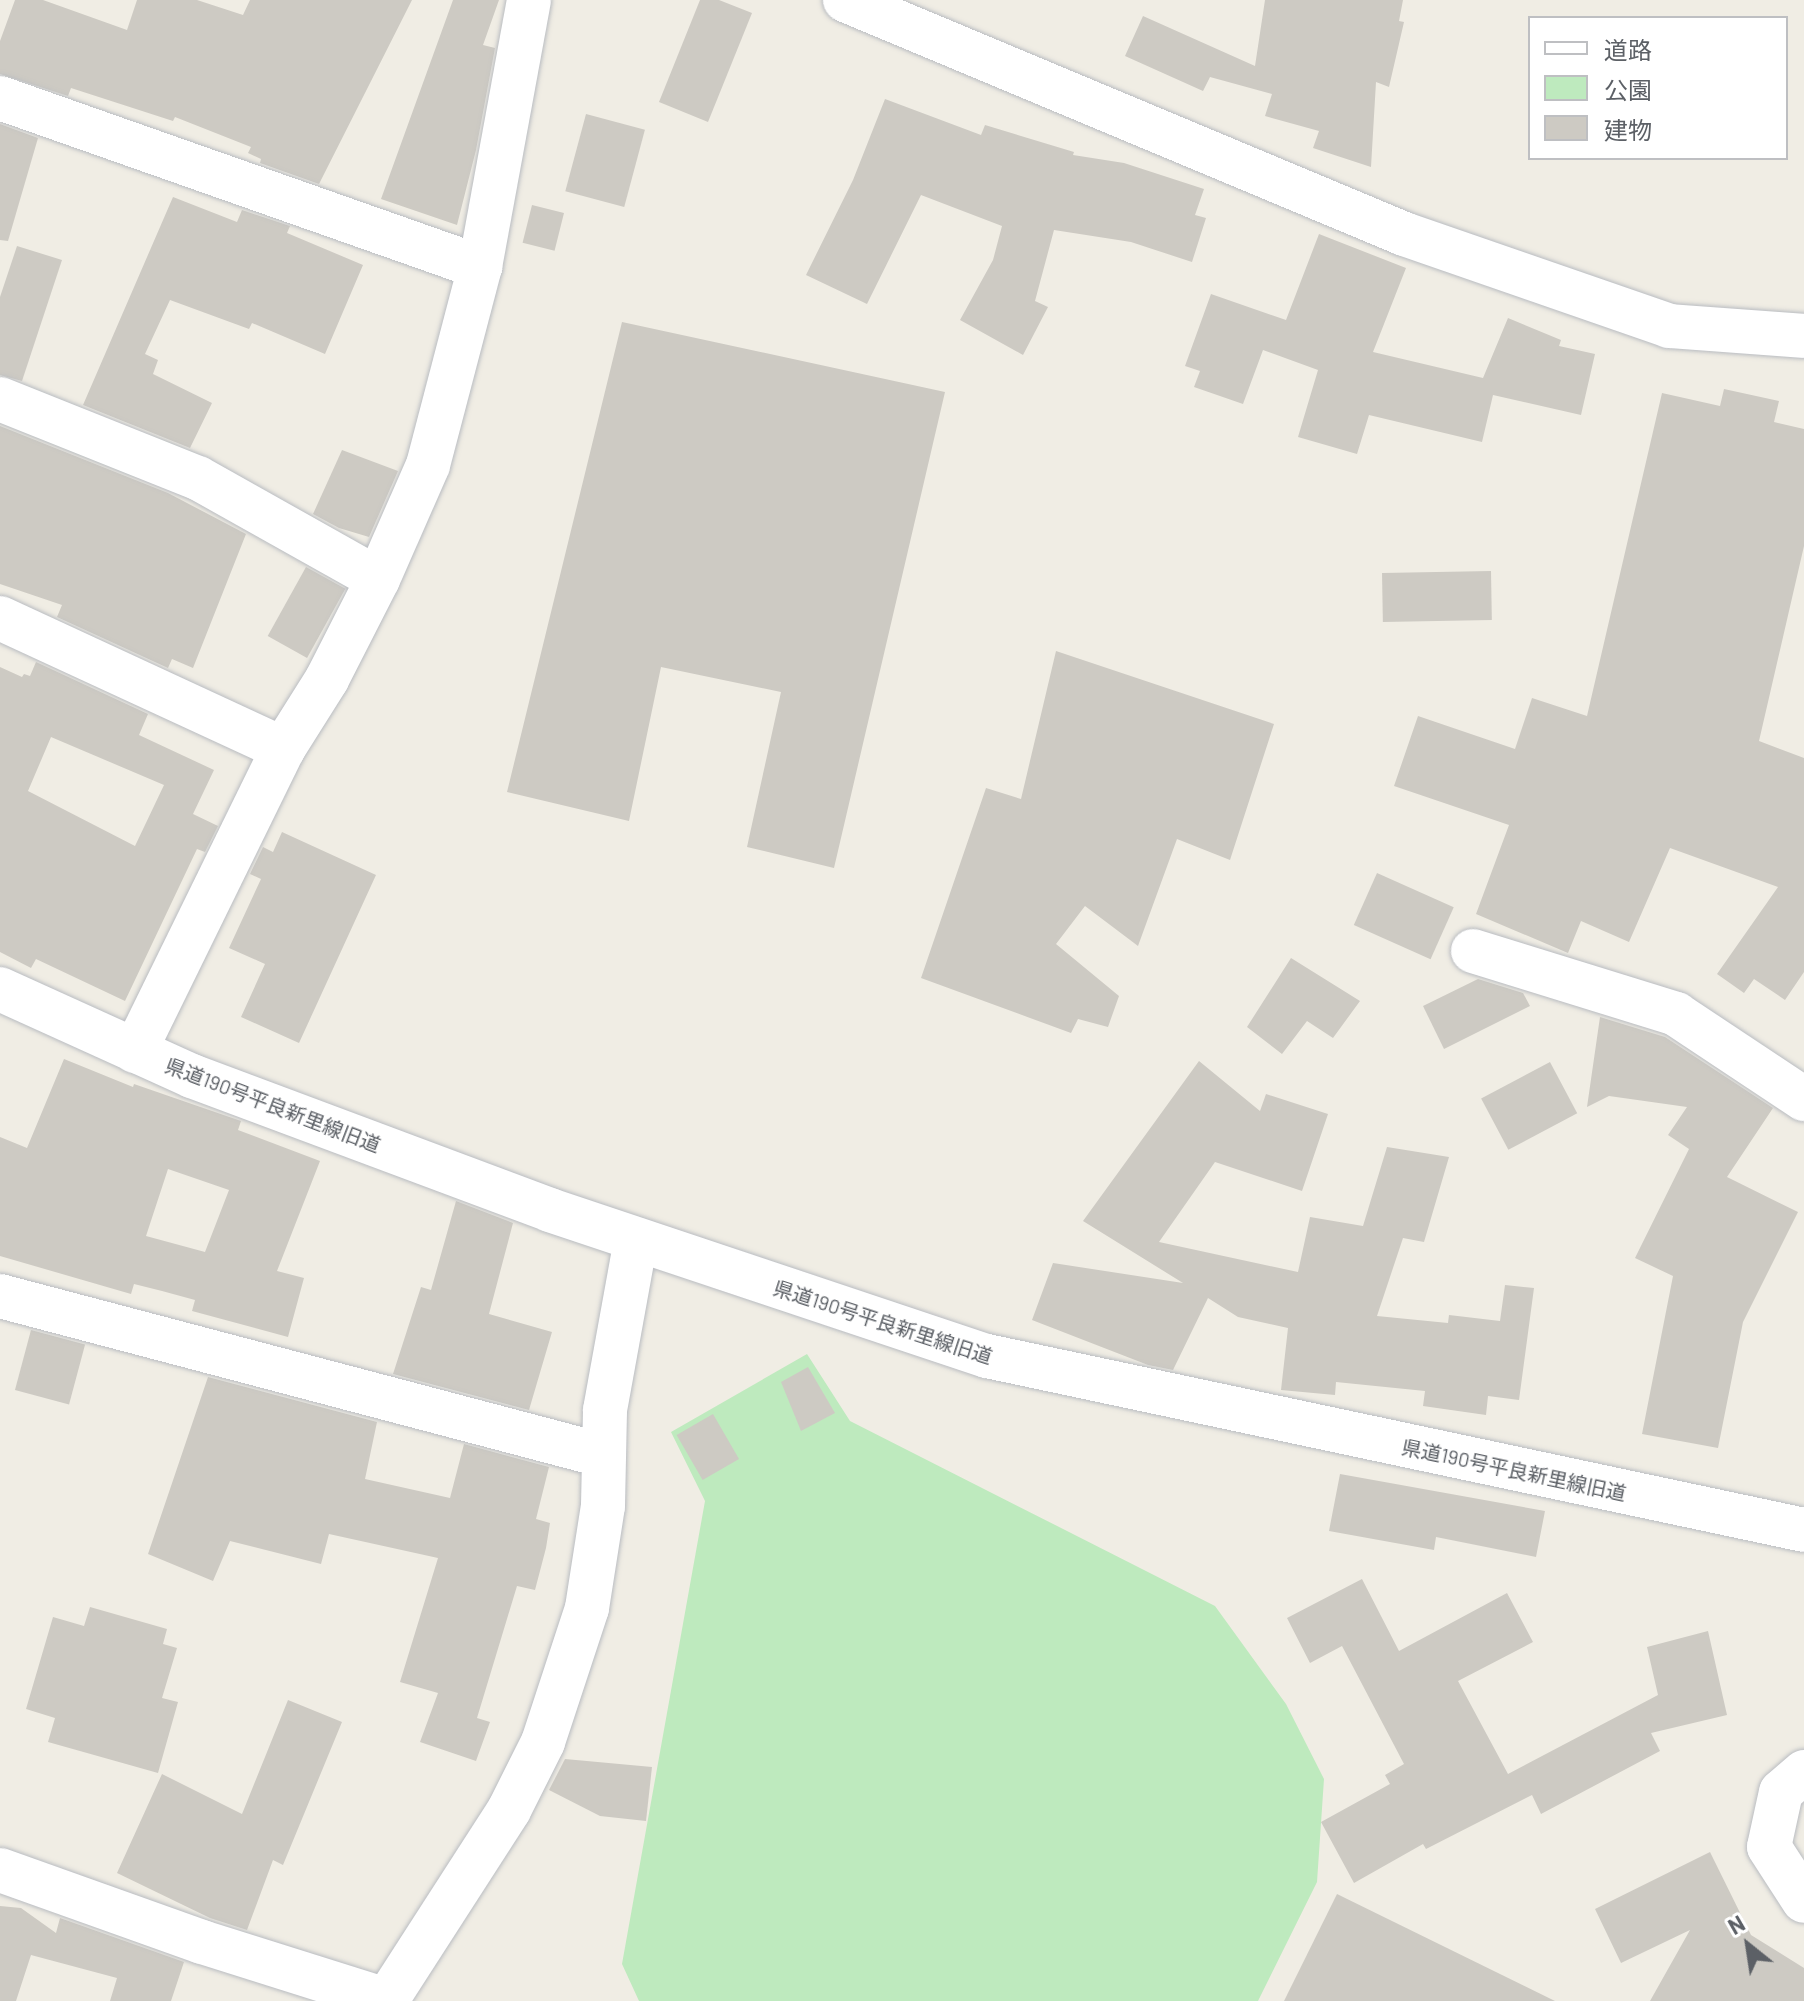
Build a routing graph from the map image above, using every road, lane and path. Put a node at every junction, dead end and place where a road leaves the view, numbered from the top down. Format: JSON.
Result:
{"nodes":[{"id":1,"x":529,"y":0,"type":"edge"},
{"id":2,"x":845,"y":0,"type":"edge"},
{"id":3,"x":0,"y":98,"type":"edge"},
{"id":4,"x":480,"y":267,"type":"junction"},
{"id":5,"x":1804,"y":336,"type":"edge"},
{"id":6,"x":0,"y":399,"type":"edge"},
{"id":7,"x":378,"y":579,"type":"junction"},
{"id":8,"x":0,"y":618,"type":"edge"},
{"id":9,"x":283,"y":749,"type":"junction"},
{"id":10,"x":1473,"y":951,"type":"dead end"},
{"id":11,"x":0,"y":989,"type":"edge"},
{"id":12,"x":135,"y":1051,"type":"junction"},
{"id":13,"x":1804,"y":1099,"type":"edge"},
{"id":14,"x":636,"y":1240,"type":"junction"},
{"id":15,"x":0,"y":1296,"type":"edge"},
{"id":16,"x":602,"y":1455,"type":"junction"},
{"id":17,"x":1804,"y":1530,"type":"edge"},
{"id":18,"x":1804,"y":1772,"type":"edge"},
{"id":19,"x":0,"y":1870,"type":"edge"},
{"id":20,"x":1804,"y":1901,"type":"edge"},
{"id":21,"x":387,"y":2001,"type":"edge"}],
"edges":[{"from":1,"to":4,"type":"street"},
{"from":2,"to":5,"type":"street"},
{"from":3,"to":4,"type":"street"},
{"from":4,"to":7,"type":"street"},
{"from":6,"to":7,"type":"street"},
{"from":7,"to":9,"type":"street"},
{"from":8,"to":9,"type":"street"},
{"from":9,"to":12,"type":"street"},
{"from":10,"to":13,"type":"street"},
{"from":11,"to":12,"type":"street","name":"県道190号平良新里線旧道"},
{"from":12,"to":14,"type":"street","name":"県道190号平良新里線旧道"},
{"from":14,"to":16,"type":"street"},
{"from":14,"to":17,"type":"street","name":"県道190号平良新里線旧道"},
{"from":15,"to":16,"type":"street"},
{"from":16,"to":21,"type":"street"},
{"from":18,"to":20,"type":"street"},
{"from":19,"to":21,"type":"street"}]}
